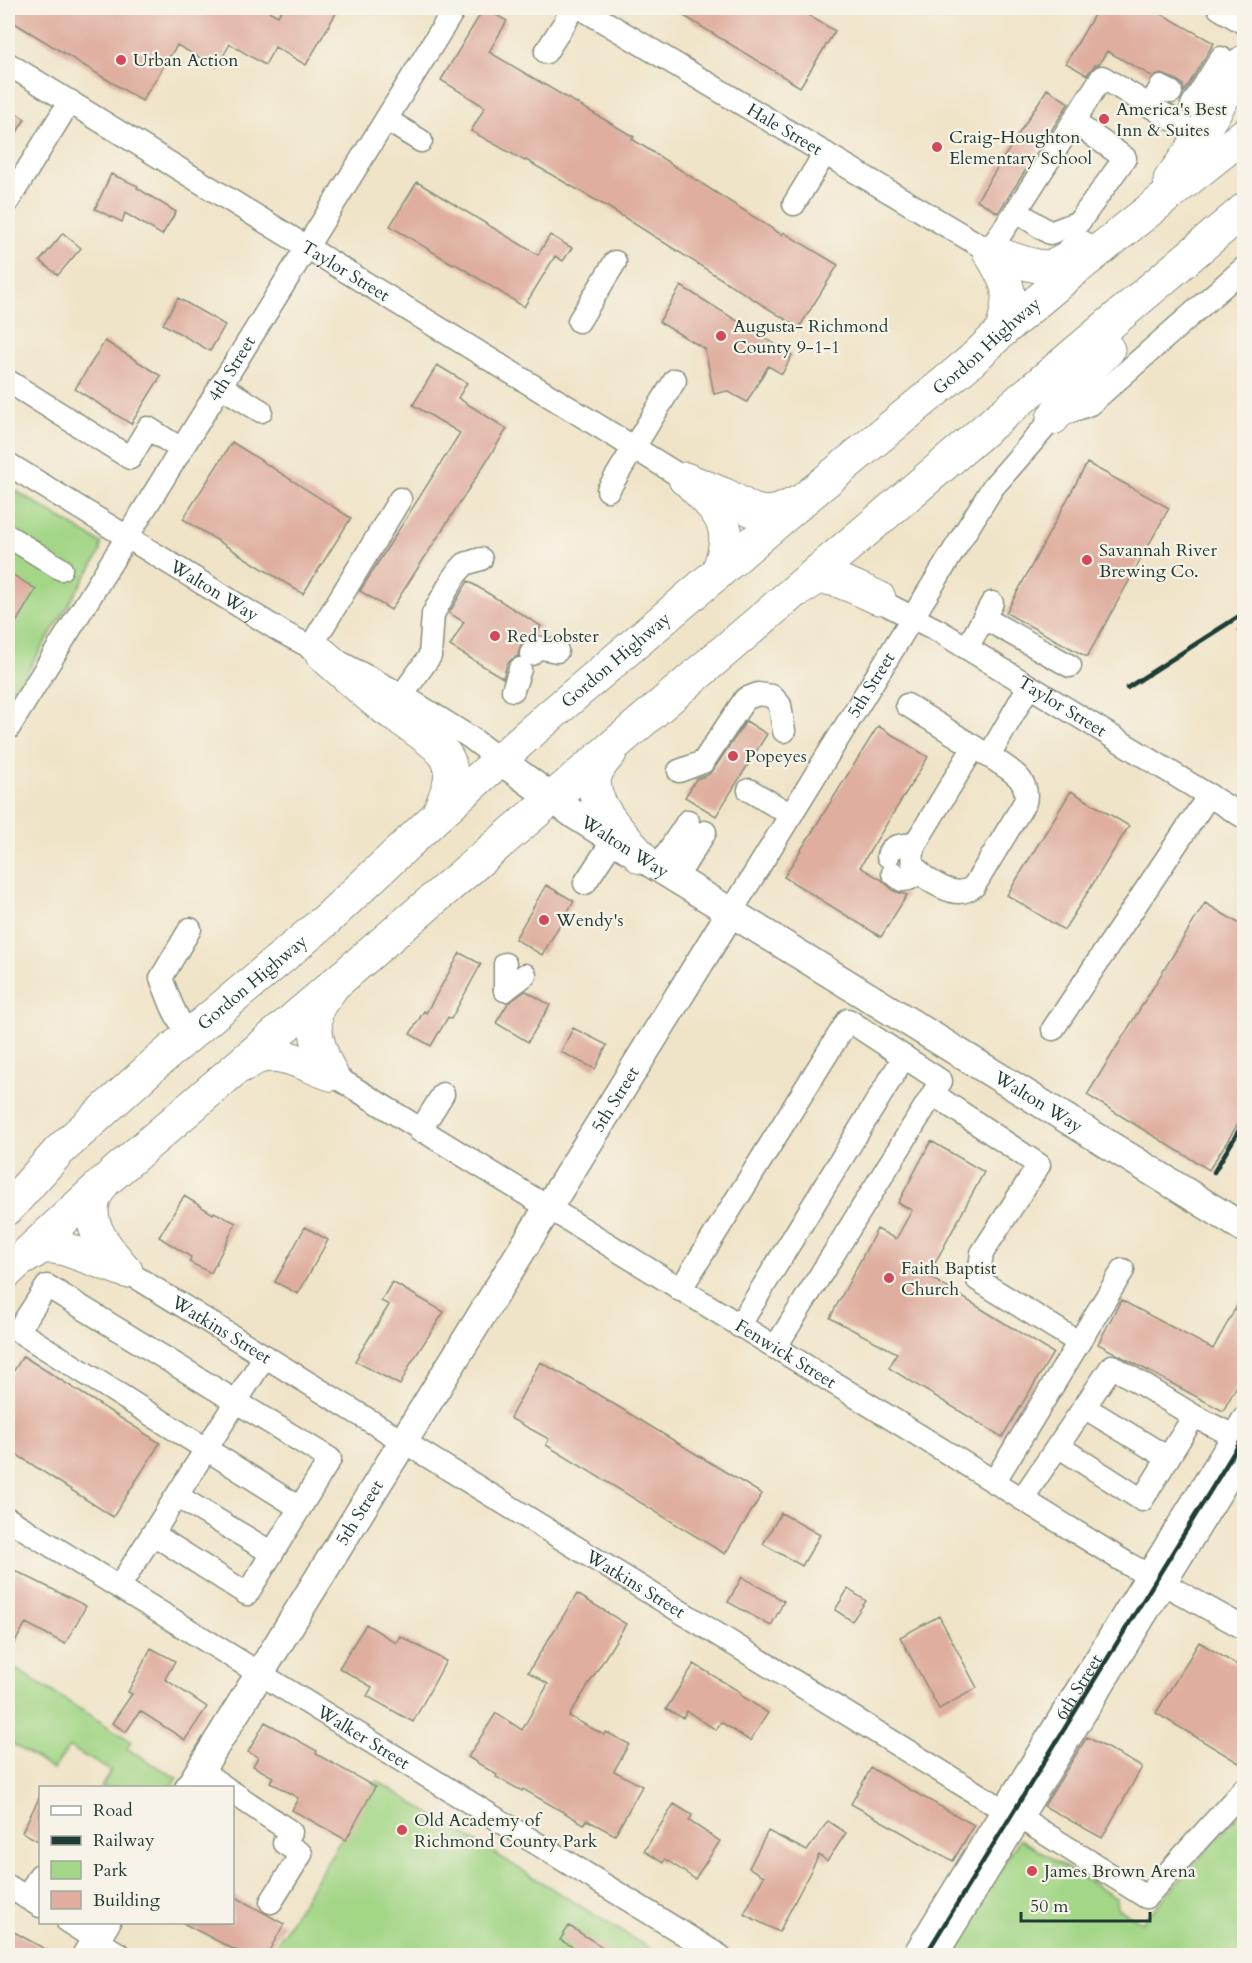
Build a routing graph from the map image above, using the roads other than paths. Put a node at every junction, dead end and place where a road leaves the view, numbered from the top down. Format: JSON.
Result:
{"nodes":[{"id":1,"x":455,"y":8,"type":"edge"},
{"id":2,"x":574,"y":8,"type":"edge"},
{"id":3,"x":581,"y":8,"type":"edge"},
{"id":4,"x":1219,"y":8,"type":"edge"},
{"id":5,"x":1245,"y":23,"type":"edge"},
{"id":6,"x":546,"y":52,"type":"dead end"},
{"id":7,"x":1233,"y":60,"type":"edge"},
{"id":8,"x":8,"y":64,"type":"edge"},
{"id":9,"x":70,"y":101,"type":"junction"},
{"id":10,"x":1200,"y":119,"type":"edge"},
{"id":11,"x":387,"y":120,"type":"junction"},
{"id":12,"x":1074,"y":122,"type":"junction"},
{"id":13,"x":421,"y":141,"type":"dead end"},
{"id":14,"x":825,"y":153,"type":"junction"},
{"id":15,"x":1168,"y":183,"type":"junction"},
{"id":16,"x":8,"y":201,"type":"edge"},
{"id":17,"x":794,"y":204,"type":"dead end"},
{"id":18,"x":1149,"y":210,"type":"junction"},
{"id":19,"x":1016,"y":211,"type":"junction"},
{"id":20,"x":1240,"y":214,"type":"edge"},
{"id":21,"x":307,"y":246,"type":"junction"},
{"id":22,"x":989,"y":251,"type":"junction"},
{"id":23,"x":615,"y":262,"type":"dead end"},
{"id":24,"x":1245,"y":268,"type":"edge"},
{"id":25,"x":579,"y":321,"type":"dead end"},
{"id":26,"x":1002,"y":330,"type":"junction"},
{"id":27,"x":675,"y":380,"type":"dead end"},
{"id":28,"x":8,"y":381,"type":"edge"},
{"id":29,"x":220,"y":386,"type":"junction"},
{"id":30,"x":261,"y":411,"type":"dead end"},
{"id":31,"x":1053,"y":418,"type":"junction"},
{"id":32,"x":634,"y":447,"type":"junction"},
{"id":33,"x":181,"y":449,"type":"junction"},
{"id":34,"x":8,"y":464,"type":"edge"},
{"id":35,"x":685,"y":479,"type":"junction"},
{"id":36,"x":608,"y":490,"type":"dead end"},
{"id":37,"x":400,"y":499,"type":"dead end"},
{"id":38,"x":803,"y":500,"type":"junction"},
{"id":39,"x":885,"y":514,"type":"junction"},
{"id":40,"x":8,"y":536,"type":"edge"},
{"id":41,"x":126,"y":536,"type":"junction"},
{"id":42,"x":481,"y":560,"type":"dead end"},
{"id":43,"x":61,"y":569,"type":"dead end"},
{"id":44,"x":717,"y":574,"type":"junction"},
{"id":45,"x":790,"y":594,"type":"junction"},
{"id":46,"x":879,"y":598,"type":"junction"},
{"id":47,"x":912,"y":617,"type":"junction"},
{"id":48,"x":967,"y":648,"type":"junction"},
{"id":49,"x":316,"y":651,"type":"junction"},
{"id":50,"x":557,"y":651,"type":"dead end"},
{"id":51,"x":1070,"y":666,"type":"dead end"},
{"id":52,"x":522,"y":671,"type":"dead end"},
{"id":53,"x":1029,"y":686,"type":"junction"},
{"id":54,"x":402,"y":695,"type":"junction"},
{"id":55,"x":907,"y":705,"type":"dead end"},
{"id":56,"x":8,"y":729,"type":"edge"},
{"id":57,"x":784,"y":731,"type":"dead end"},
{"id":58,"x":621,"y":740,"type":"junction"},
{"id":59,"x":982,"y":752,"type":"junction"},
{"id":60,"x":501,"y":760,"type":"junction"},
{"id":61,"x":679,"y":771,"type":"dead end"},
{"id":62,"x":749,"y":790,"type":"dead end"},
{"id":63,"x":1209,"y":795,"type":"junction"},
{"id":64,"x":553,"y":798,"type":"junction"},
{"id":65,"x":438,"y":815,"type":"junction"},
{"id":66,"x":791,"y":815,"type":"junction"},
{"id":67,"x":1245,"y":817,"type":"edge"},
{"id":68,"x":696,"y":826,"type":"dead end"},
{"id":69,"x":614,"y":839,"type":"junction"},
{"id":70,"x":915,"y":844,"type":"junction"},
{"id":71,"x":659,"y":867,"type":"junction"},
{"id":72,"x":920,"y":872,"type":"junction"},
{"id":73,"x":585,"y":883,"type":"dead end"},
{"id":74,"x":731,"y":912,"type":"junction"},
{"id":75,"x":190,"y":929,"type":"dead end"},
{"id":76,"x":334,"y":984,"type":"junction"},
{"id":77,"x":1053,"y":1029,"type":"dead end"},
{"id":78,"x":190,"y":1034,"type":"junction"},
{"id":79,"x":904,"y":1057,"type":"junction"},
{"id":80,"x":155,"y":1064,"type":"junction"},
{"id":81,"x":235,"y":1069,"type":"junction"},
{"id":82,"x":330,"y":1074,"type":"junction"},
{"id":83,"x":443,"y":1094,"type":"dead end"},
{"id":84,"x":933,"y":1094,"type":"junction"},
{"id":85,"x":420,"y":1131,"type":"junction"},
{"id":86,"x":8,"y":1174,"type":"edge"},
{"id":87,"x":104,"y":1182,"type":"junction"},
{"id":88,"x":8,"y":1208,"type":"edge"},
{"id":89,"x":548,"y":1208,"type":"junction"},
{"id":90,"x":1245,"y":1228,"type":"edge"},
{"id":91,"x":11,"y":1267,"type":"edge"},
{"id":92,"x":1123,"y":1270,"type":"dead end"},
{"id":93,"x":126,"y":1271,"type":"junction"},
{"id":94,"x":680,"y":1290,"type":"junction"},
{"id":95,"x":739,"y":1326,"type":"junction"},
{"id":96,"x":1078,"y":1342,"type":"junction"},
{"id":97,"x":775,"y":1348,"type":"junction"},
{"id":98,"x":265,"y":1356,"type":"junction"},
{"id":99,"x":236,"y":1402,"type":"junction"},
{"id":100,"x":1084,"y":1407,"type":"junction"},
{"id":101,"x":1194,"y":1416,"type":"junction"},
{"id":102,"x":1239,"y":1427,"type":"edge"},
{"id":103,"x":404,"y":1441,"type":"junction"},
{"id":104,"x":1058,"y":1446,"type":"junction"},
{"id":105,"x":207,"y":1449,"type":"junction"},
{"id":106,"x":1245,"y":1455,"type":"edge"},
{"id":107,"x":1168,"y":1458,"type":"junction"},
{"id":108,"x":994,"y":1482,"type":"junction"},
{"id":109,"x":177,"y":1496,"type":"junction"},
{"id":110,"x":1022,"y":1499,"type":"junction"},
{"id":111,"x":300,"y":1508,"type":"junction"},
{"id":112,"x":11,"y":1528,"type":"edge"},
{"id":113,"x":153,"y":1534,"type":"junction"},
{"id":114,"x":272,"y":1553,"type":"junction"},
{"id":115,"x":1157,"y":1579,"type":"junction"},
{"id":116,"x":119,"y":1587,"type":"junction"},
{"id":117,"x":1245,"y":1628,"type":"edge"},
{"id":118,"x":261,"y":1673,"type":"junction"},
{"id":119,"x":195,"y":1779,"type":"edge"},
{"id":120,"x":219,"y":1786,"type":"edge"},
{"id":121,"x":1245,"y":1789,"type":"edge"},
{"id":122,"x":234,"y":1793,"type":"edge"},
{"id":123,"x":1012,"y":1814,"type":"junction"},
{"id":124,"x":39,"y":1880,"type":"edge"},
{"id":125,"x":8,"y":1886,"type":"edge"},
{"id":126,"x":34,"y":1902,"type":"edge"},
{"id":127,"x":271,"y":1902,"type":"dead end"},
{"id":128,"x":70,"y":1924,"type":"edge"},
{"id":129,"x":96,"y":1939,"type":"edge"},
{"id":130,"x":122,"y":1956,"type":"edge"},
{"id":131,"x":720,"y":1956,"type":"edge"},
{"id":132,"x":913,"y":1956,"type":"edge"},
{"id":133,"x":936,"y":1956,"type":"edge"}],
"edges":[{"from":1,"to":11,"type":"street","name":"4th Street"},
{"from":2,"to":6,"type":"street"},
{"from":3,"to":14,"type":"street","name":"Hale Street"},
{"from":4,"to":5,"type":"street"},
{"from":7,"to":10,"type":"highway"},
{"from":8,"to":9,"type":"street","name":"Taylor Street"},
{"from":9,"to":16,"type":"street"},
{"from":9,"to":21,"type":"street","name":"Taylor Street"},
{"from":10,"to":12,"type":"street"},
{"from":10,"to":15,"type":"highway"},
{"from":10,"to":18,"type":"highway","name":"Gordon Highway"},
{"from":11,"to":13,"type":"street"},
{"from":11,"to":21,"type":"street","name":"4th Street"},
{"from":12,"to":19,"type":"street"},
{"from":12,"to":19,"type":"street"},
{"from":14,"to":17,"type":"street"},
{"from":14,"to":22,"type":"street","name":"Hale Street"},
{"from":15,"to":18,"type":"highway"},
{"from":15,"to":22,"type":"highway"},
{"from":18,"to":26,"type":"highway","name":"Gordon Highway"},
{"from":19,"to":22,"type":"street"},
{"from":20,"to":31,"type":"highway"},
{"from":20,"to":39,"type":"highway"},
{"from":21,"to":29,"type":"street","name":"4th Street"},
{"from":21,"to":32,"type":"street","name":"Taylor Street"},
{"from":22,"to":26,"type":"highway"},
{"from":23,"to":25,"type":"street"},
{"from":24,"to":31,"type":"street"},
{"from":26,"to":38,"type":"highway","name":"Gordon Highway"},
{"from":27,"to":32,"type":"street"},
{"from":28,"to":33,"type":"street"},
{"from":29,"to":30,"type":"street"},
{"from":29,"to":33,"type":"street","name":"4th Street"},
{"from":31,"to":47,"type":"street","name":"5th Street"},
{"from":32,"to":35,"type":"street","name":"Taylor Street"},
{"from":32,"to":36,"type":"street"},
{"from":33,"to":41,"type":"street","name":"4th Street"},
{"from":34,"to":41,"type":"street","name":"Walton Way"},
{"from":35,"to":38,"type":"highway"},
{"from":35,"to":44,"type":"highway"},
{"from":37,"to":49,"type":"street"},
{"from":38,"to":44,"type":"highway","name":"Gordon Highway"},
{"from":39,"to":45,"type":"highway"},
{"from":39,"to":46,"type":"highway"},
{"from":40,"to":43,"type":"street"},
{"from":41,"to":49,"type":"street","name":"Walton Way"},
{"from":41,"to":56,"type":"street","name":"4th Street"},
{"from":42,"to":54,"type":"street"},
{"from":44,"to":60,"type":"highway","name":"Gordon Highway"},
{"from":45,"to":46,"type":"highway"},
{"from":45,"to":58,"type":"highway"},
{"from":46,"to":47,"type":"street","name":"Taylor Street"},
{"from":47,"to":48,"type":"street","name":"Taylor Street"},
{"from":47,"to":66,"type":"street","name":"5th Street"},
{"from":48,"to":51,"type":"street"},
{"from":48,"to":53,"type":"street","name":"Taylor Street"},
{"from":49,"to":54,"type":"street","name":"Walton Way"},
{"from":49,"to":65,"type":"highway"},
{"from":50,"to":52,"type":"street"},
{"from":53,"to":59,"type":"street"},
{"from":53,"to":63,"type":"street","name":"Taylor Street"},
{"from":54,"to":60,"type":"street","name":"Walton Way"},
{"from":55,"to":59,"type":"street"},
{"from":57,"to":61,"type":"street"},
{"from":58,"to":64,"type":"highway"},
{"from":58,"to":71,"type":"highway"},
{"from":59,"to":70,"type":"street"},
{"from":59,"to":72,"type":"street"},
{"from":60,"to":64,"type":"main road","name":"Walton Way"},
{"from":60,"to":65,"type":"highway","name":"Gordon Highway"},
{"from":62,"to":66,"type":"street"},
{"from":63,"to":67,"type":"street","name":"Taylor Street"},
{"from":63,"to":77,"type":"street"},
{"from":64,"to":69,"type":"main road","name":"Walton Way"},
{"from":64,"to":76,"type":"highway"},
{"from":65,"to":78,"type":"highway","name":"Gordon Highway"},
{"from":66,"to":74,"type":"street","name":"5th Street"},
{"from":68,"to":71,"type":"street"},
{"from":69,"to":71,"type":"main road","name":"Walton Way"},
{"from":69,"to":73,"type":"street"},
{"from":70,"to":72,"type":"street"},
{"from":70,"to":72,"type":"street"},
{"from":71,"to":74,"type":"main road","name":"Walton Way"},
{"from":74,"to":89,"type":"main road","name":"5th Street"},
{"from":74,"to":90,"type":"main road","name":"Walton Way"},
{"from":75,"to":78,"type":"street"},
{"from":76,"to":81,"type":"highway"},
{"from":76,"to":82,"type":"highway"},
{"from":78,"to":80,"type":"highway","name":"Gordon Highway"},
{"from":79,"to":84,"type":"street"},
{"from":79,"to":94,"type":"street"},
{"from":79,"to":95,"type":"street"},
{"from":80,"to":86,"type":"highway"},
{"from":80,"to":88,"type":"highway","name":"Gordon Highway"},
{"from":81,"to":82,"type":"highway"},
{"from":81,"to":87,"type":"highway"},
{"from":82,"to":85,"type":"street","name":"Fenwick Street"},
{"from":83,"to":85,"type":"street"},
{"from":84,"to":96,"type":"street"},
{"from":84,"to":97,"type":"street"},
{"from":85,"to":89,"type":"street","name":"Fenwick Street"},
{"from":87,"to":91,"type":"highway"},
{"from":87,"to":93,"type":"highway"},
{"from":89,"to":94,"type":"street","name":"Fenwick Street"},
{"from":89,"to":103,"type":"main road","name":"5th Street"},
{"from":91,"to":93,"type":"highway"},
{"from":92,"to":96,"type":"street"},
{"from":93,"to":98,"type":"street","name":"Watkins Street"},
{"from":94,"to":95,"type":"street","name":"Fenwick Street"},
{"from":95,"to":97,"type":"street","name":"Fenwick Street"},
{"from":96,"to":108,"type":"street"},
{"from":97,"to":108,"type":"street","name":"Fenwick Street"},
{"from":98,"to":99,"type":"street"},
{"from":98,"to":103,"type":"street","name":"Watkins Street"},
{"from":99,"to":105,"type":"street"},
{"from":99,"to":105,"type":"street"},
{"from":99,"to":111,"type":"street"},
{"from":100,"to":101,"type":"street"},
{"from":100,"to":104,"type":"street"},
{"from":100,"to":107,"type":"street"},
{"from":101,"to":102,"type":"street"},
{"from":101,"to":107,"type":"street"},
{"from":102,"to":115,"type":"street","name":"6th Street"},
{"from":103,"to":118,"type":"main road","name":"5th Street"},
{"from":103,"to":123,"type":"street","name":"Watkins Street"},
{"from":104,"to":107,"type":"street"},
{"from":104,"to":110,"type":"street"},
{"from":105,"to":109,"type":"street"},
{"from":105,"to":111,"type":"street"},
{"from":106,"to":115,"type":"street","name":"6th Street"},
{"from":108,"to":110,"type":"street","name":"Fenwick Street"},
{"from":109,"to":113,"type":"street"},
{"from":109,"to":114,"type":"street"},
{"from":110,"to":115,"type":"street","name":"Fenwick Street"},
{"from":111,"to":114,"type":"street"},
{"from":112,"to":116,"type":"street","name":"Walker Street"},
{"from":113,"to":114,"type":"street"},
{"from":113,"to":116,"type":"street"},
{"from":115,"to":117,"type":"street","name":"Fenwick Street"},
{"from":115,"to":123,"type":"street","name":"6th Street"},
{"from":116,"to":118,"type":"street","name":"Walker Street"},
{"from":118,"to":119,"type":"main road","name":"5th Street"},
{"from":118,"to":131,"type":"street","name":"Walker Street"},
{"from":119,"to":120,"type":"street"},
{"from":121,"to":123,"type":"street","name":"Watkins Street"},
{"from":122,"to":127,"type":"street"},
{"from":123,"to":132,"type":"street","name":"6th Street"},
{"from":123,"to":133,"type":"street","name":"6th Street"},
{"from":124,"to":126,"type":"street"},
{"from":125,"to":126,"type":"street"},
{"from":128,"to":129,"type":"street"},
{"from":129,"to":130,"type":"street"}]}
